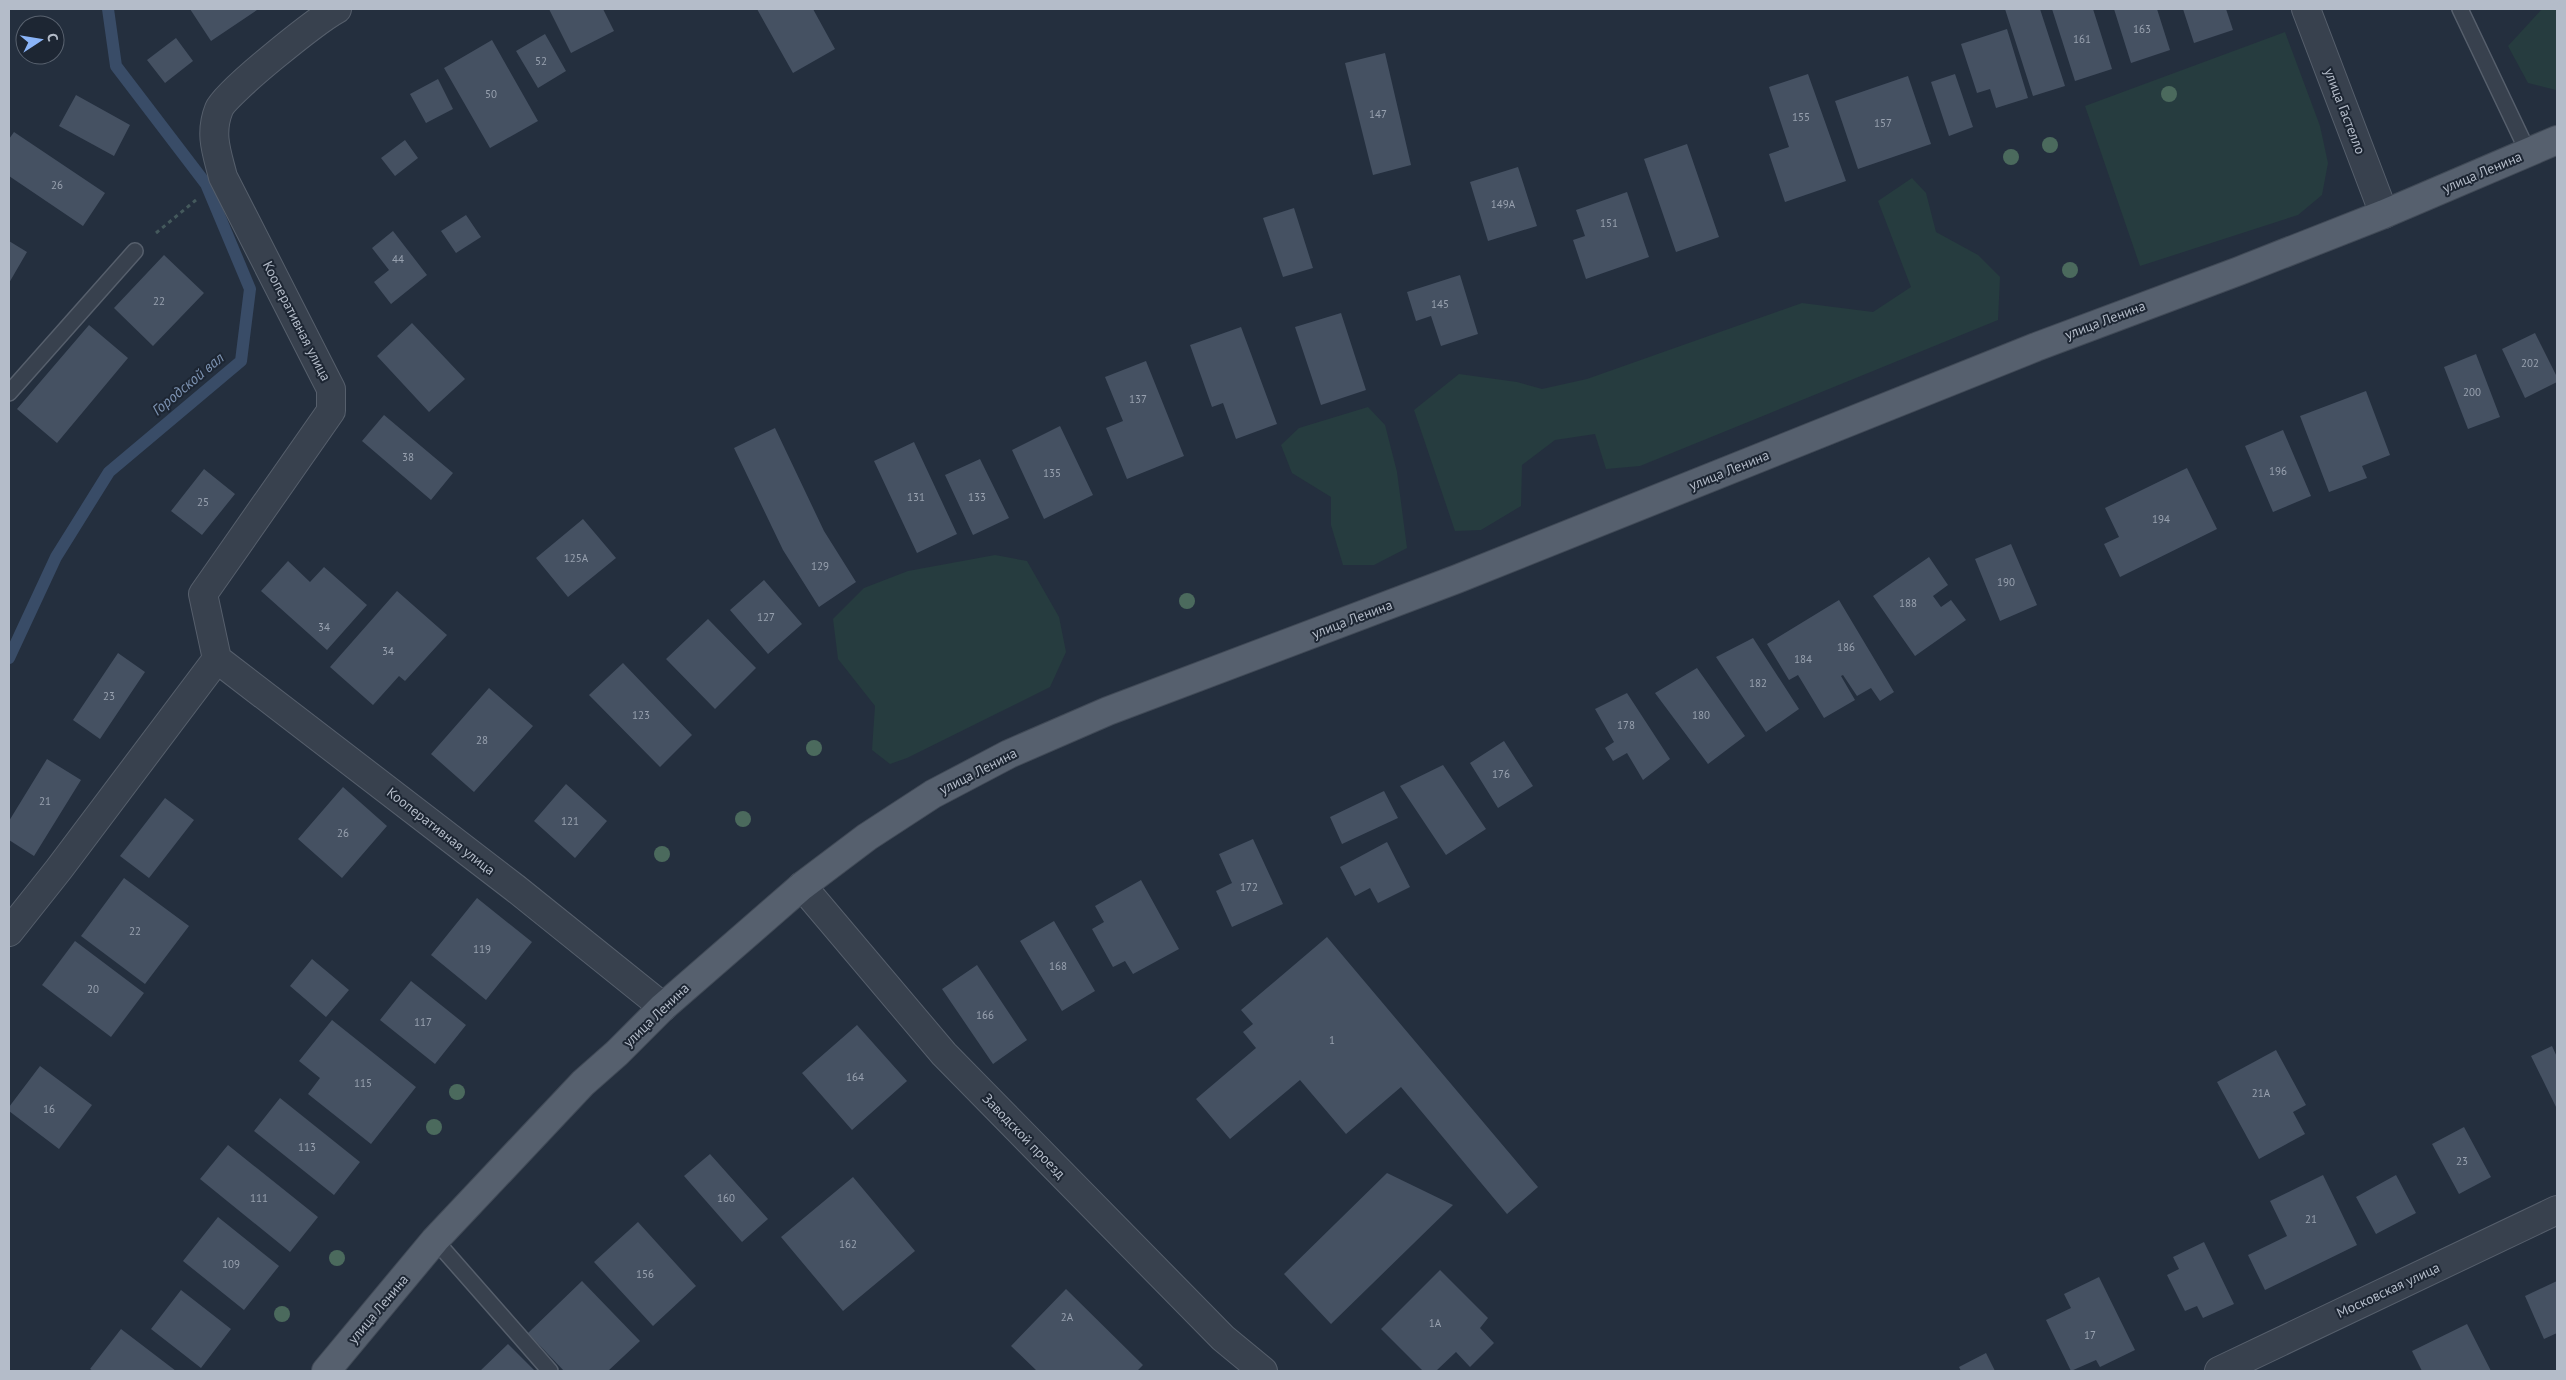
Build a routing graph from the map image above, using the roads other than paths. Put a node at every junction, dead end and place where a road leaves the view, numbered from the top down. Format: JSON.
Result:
{"nodes":[{"id":1,"x":337,"y":9,"type":"edge"},
{"id":2,"x":2306,"y":9,"type":"edge"},
{"id":3,"x":2460,"y":9,"type":"edge"},
{"id":4,"x":2557,"y":140,"type":"edge"},
{"id":5,"x":2528,"y":152,"type":"junction"},
{"id":6,"x":2384,"y":214,"type":"junction"},
{"id":7,"x":134,"y":251,"type":"road end"},
{"id":8,"x":9,"y":393,"type":"edge"},
{"id":9,"x":217,"y":658,"type":"junction"},
{"id":10,"x":802,"y":886,"type":"junction"},
{"id":11,"x":9,"y":932,"type":"edge"},
{"id":12,"x":662,"y":1007,"type":"junction"},
{"id":13,"x":2557,"y":1210,"type":"edge"},
{"id":14,"x":435,"y":1240,"type":"junction"},
{"id":15,"x":326,"y":1371,"type":"edge"},
{"id":16,"x":550,"y":1371,"type":"edge"},
{"id":17,"x":1263,"y":1371,"type":"edge"},
{"id":18,"x":2219,"y":1371,"type":"edge"}],
"edges":[{"from":1,"to":9,"type":"street","name":"Кооперативная улица"},
{"from":2,"to":6,"type":"street","name":"улица Гастелло"},
{"from":3,"to":5,"type":"lane"},
{"from":4,"to":5,"type":"main road","name":"улица Ленина"},
{"from":5,"to":6,"type":"main road","name":"улица Ленина"},
{"from":6,"to":10,"type":"main road","name":"улица Ленина"},
{"from":7,"to":8,"type":"lane"},
{"from":9,"to":11,"type":"street"},
{"from":9,"to":12,"type":"street","name":"Кооперативная улица"},
{"from":10,"to":12,"type":"main road","name":"улица Ленина"},
{"from":10,"to":17,"type":"street","name":"Заводской проезд"},
{"from":12,"to":14,"type":"main road","name":"улица Ленина"},
{"from":13,"to":18,"type":"street","name":"Московская улица"},
{"from":14,"to":15,"type":"main road","name":"улица Ленина"},
{"from":14,"to":16,"type":"lane"}]}
